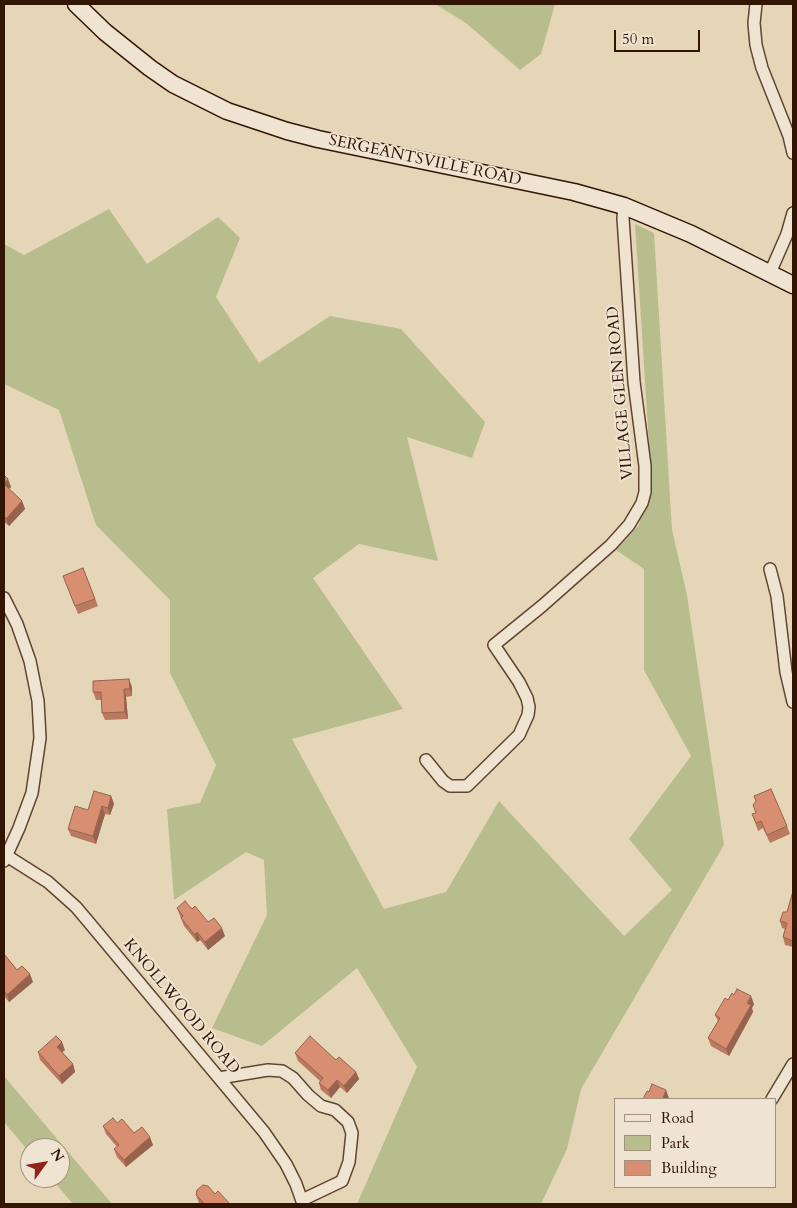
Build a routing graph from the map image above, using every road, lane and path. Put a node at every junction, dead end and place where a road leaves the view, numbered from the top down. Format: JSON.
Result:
{"nodes":[{"id":1,"x":76,"y":4,"type":"edge"},
{"id":2,"x":756,"y":4,"type":"edge"},
{"id":3,"x":793,"y":153,"type":"edge"},
{"id":4,"x":624,"y":206,"type":"junction"},
{"id":5,"x":793,"y":213,"type":"edge"},
{"id":6,"x":770,"y":273,"type":"junction"},
{"id":7,"x":793,"y":285,"type":"edge"},
{"id":8,"x":770,"y":569,"type":"dead end"},
{"id":9,"x":4,"y":598,"type":"edge"},
{"id":10,"x":793,"y":702,"type":"edge"},
{"id":11,"x":426,"y":760,"type":"dead end"},
{"id":12,"x":5,"y":858,"type":"edge"},
{"id":13,"x":793,"y":1064,"type":"edge"},
{"id":14,"x":219,"y":1078,"type":"junction"},
{"id":15,"x":773,"y":1098,"type":"edge"},
{"id":16,"x":303,"y":1202,"type":"edge"}],
"edges":[{"from":1,"to":4,"type":"main road","name":"SERGEANTSVILLE ROAD"},
{"from":2,"to":3,"type":"street"},
{"from":4,"to":6,"type":"main road","name":"SERGEANTSVILLE ROAD"},
{"from":4,"to":11,"type":"street","name":"VILLAGE GLEN ROAD"},
{"from":5,"to":6,"type":"street"},
{"from":6,"to":7,"type":"main road","name":"SERGEANTSVILLE ROAD"},
{"from":8,"to":10,"type":"street"},
{"from":9,"to":12,"type":"street"},
{"from":12,"to":14,"type":"street","name":"KNOLLWOOD ROAD"},
{"from":13,"to":15,"type":"street"},
{"from":14,"to":16,"type":"street","name":"KNOLLWOOD ROAD"},
{"from":14,"to":16,"type":"street"}]}
